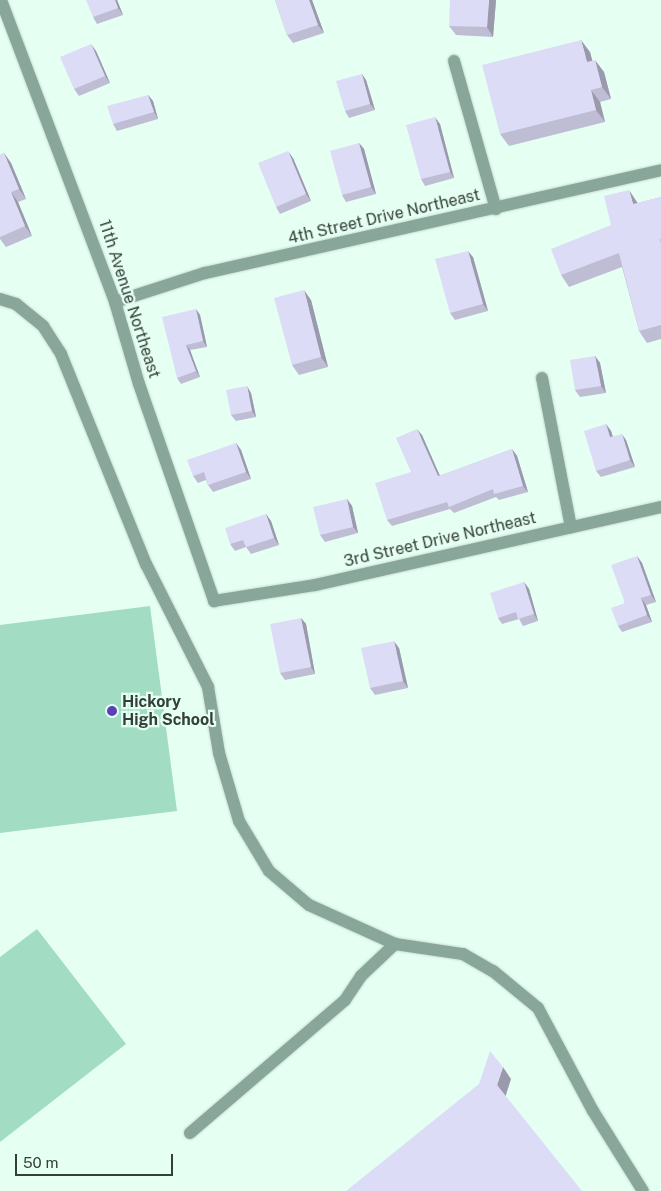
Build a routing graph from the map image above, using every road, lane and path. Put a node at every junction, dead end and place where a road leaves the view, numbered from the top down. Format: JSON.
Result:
{"nodes":[{"id":1,"x":1,"y":0,"type":"edge"},
{"id":2,"x":454,"y":61,"type":"dead end"},
{"id":3,"x":661,"y":170,"type":"edge"},
{"id":4,"x":496,"y":209,"type":"junction"},
{"id":5,"x":0,"y":299,"type":"edge"},
{"id":6,"x":115,"y":302,"type":"junction"},
{"id":7,"x":542,"y":378,"type":"dead end"},
{"id":8,"x":661,"y":507,"type":"edge"},
{"id":9,"x":571,"y":527,"type":"junction"},
{"id":10,"x":224,"y":599,"type":"joint"},
{"id":11,"x":395,"y":944,"type":"junction"},
{"id":12,"x":190,"y":1133,"type":"dead end"},
{"id":13,"x":643,"y":1191,"type":"edge"}],
"edges":[{"from":1,"to":6,"type":"street","name":"11th Avenue Northeast"},
{"from":2,"to":4,"type":"street"},
{"from":3,"to":4,"type":"street","name":"4th Street Drive Northeast"},
{"from":4,"to":6,"type":"street","name":"4th Street Drive Northeast"},
{"from":5,"to":11,"type":"street"},
{"from":6,"to":10,"type":"street","name":"11th Avenue Northeast"},
{"from":7,"to":9,"type":"street"},
{"from":8,"to":9,"type":"street","name":"3rd Street Drive Northeast"},
{"from":9,"to":10,"type":"street","name":"3rd Street Drive Northeast"},
{"from":11,"to":12,"type":"street"},
{"from":11,"to":13,"type":"street"}]}
